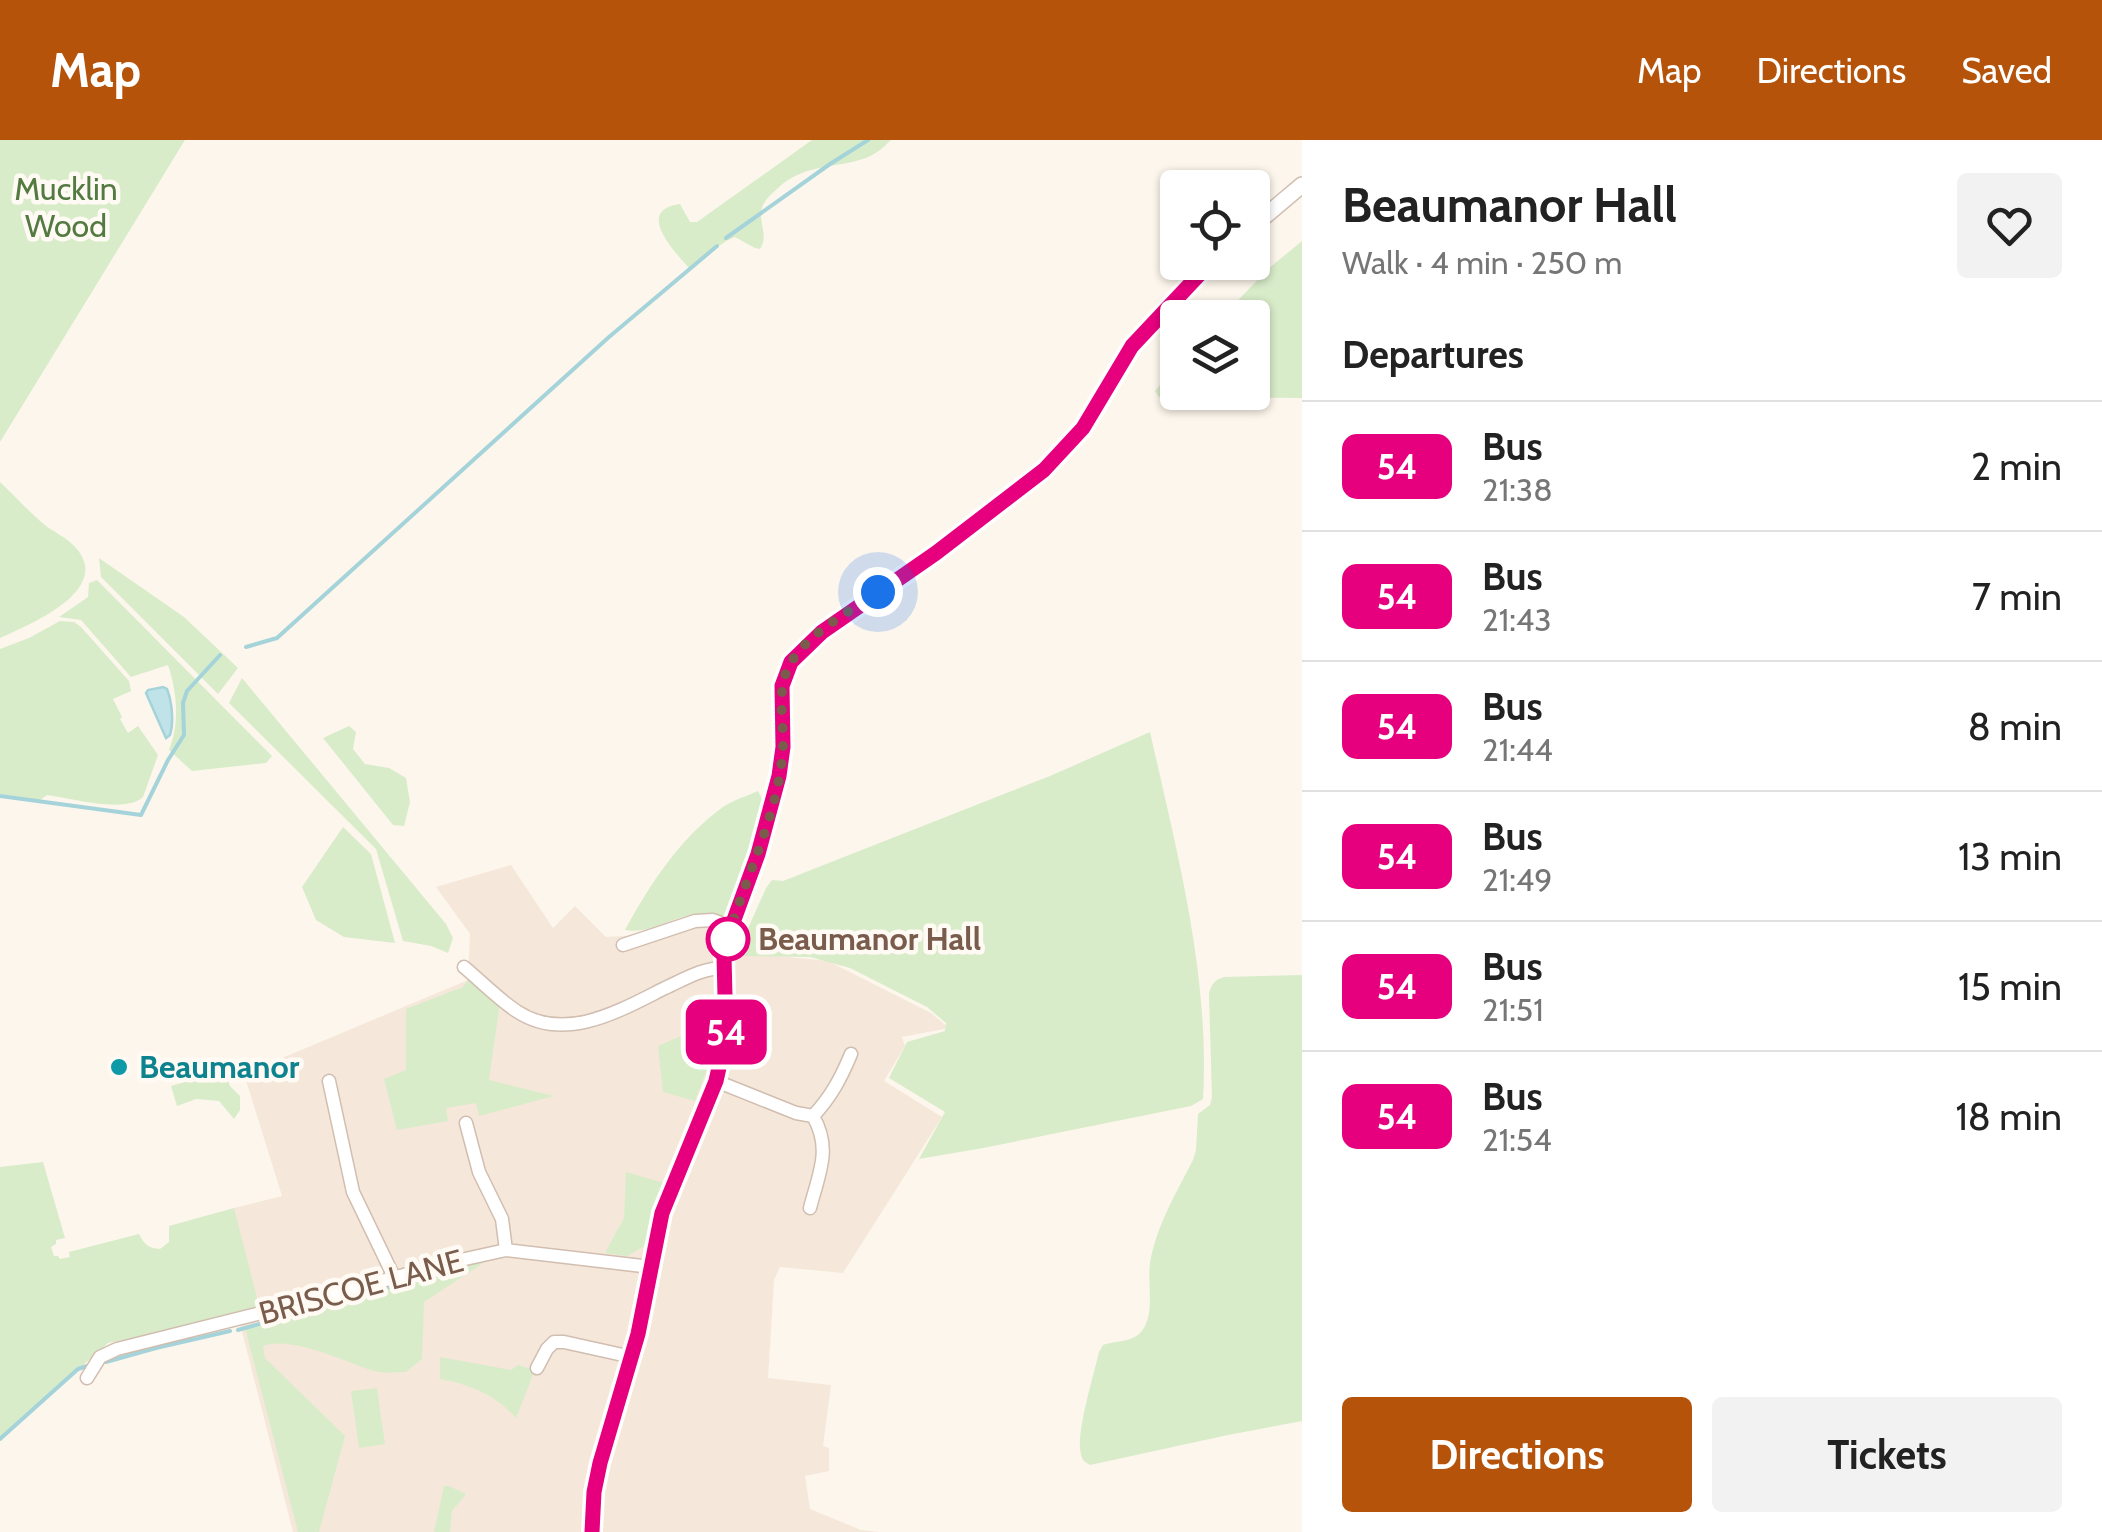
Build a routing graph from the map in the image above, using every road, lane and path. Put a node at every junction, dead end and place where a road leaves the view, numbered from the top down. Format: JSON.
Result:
{"nodes":[{"id":1,"x":1302,"y":185,"type":"edge"},
{"id":2,"x":1270,"y":212,"type":"edge"},
{"id":3,"x":1194,"y":280,"type":"edge"},
{"id":4,"x":731,"y":928,"type":"junction"},
{"id":5,"x":623,"y":944,"type":"dead end"},
{"id":6,"x":464,"y":968,"type":"dead end"},
{"id":7,"x":724,"y":968,"type":"junction"},
{"id":8,"x":851,"y":1054,"type":"dead end"},
{"id":9,"x":716,"y":1081,"type":"junction"},
{"id":10,"x":348,"y":1085,"type":"dead end"},
{"id":11,"x":813,"y":1116,"type":"junction"},
{"id":12,"x":465,"y":1123,"type":"dead end"},
{"id":13,"x":799,"y":1187,"type":"dead end"},
{"id":14,"x":814,"y":1191,"type":"junction"},
{"id":15,"x":810,"y":1208,"type":"dead end"},
{"id":16,"x":506,"y":1250,"type":"junction"},
{"id":17,"x":651,"y":1267,"type":"junction"},
{"id":18,"x":394,"y":1277,"type":"junction"},
{"id":19,"x":632,"y":1357,"type":"junction"},
{"id":20,"x":537,"y":1368,"type":"dead end"},
{"id":21,"x":87,"y":1378,"type":"dead end"},
{"id":22,"x":592,"y":1532,"type":"edge"}],
"edges":[{"from":1,"to":2,"type":"street"},
{"from":3,"to":4,"type":"street"},
{"from":4,"to":5,"type":"street"},
{"from":4,"to":7,"type":"street"},
{"from":6,"to":7,"type":"street"},
{"from":7,"to":9,"type":"street"},
{"from":8,"to":11,"type":"street"},
{"from":9,"to":11,"type":"street"},
{"from":9,"to":17,"type":"street"},
{"from":10,"to":18,"type":"street"},
{"from":11,"to":14,"type":"street"},
{"from":12,"to":16,"type":"street"},
{"from":13,"to":14,"type":"street"},
{"from":14,"to":15,"type":"street"},
{"from":16,"to":17,"type":"street","name":"BRISCOE LANE"},
{"from":16,"to":18,"type":"street","name":"BRISCOE LANE"},
{"from":17,"to":19,"type":"street"},
{"from":18,"to":21,"type":"street","name":"BRISCOE LANE"},
{"from":19,"to":20,"type":"street"},
{"from":19,"to":22,"type":"street"}]}
